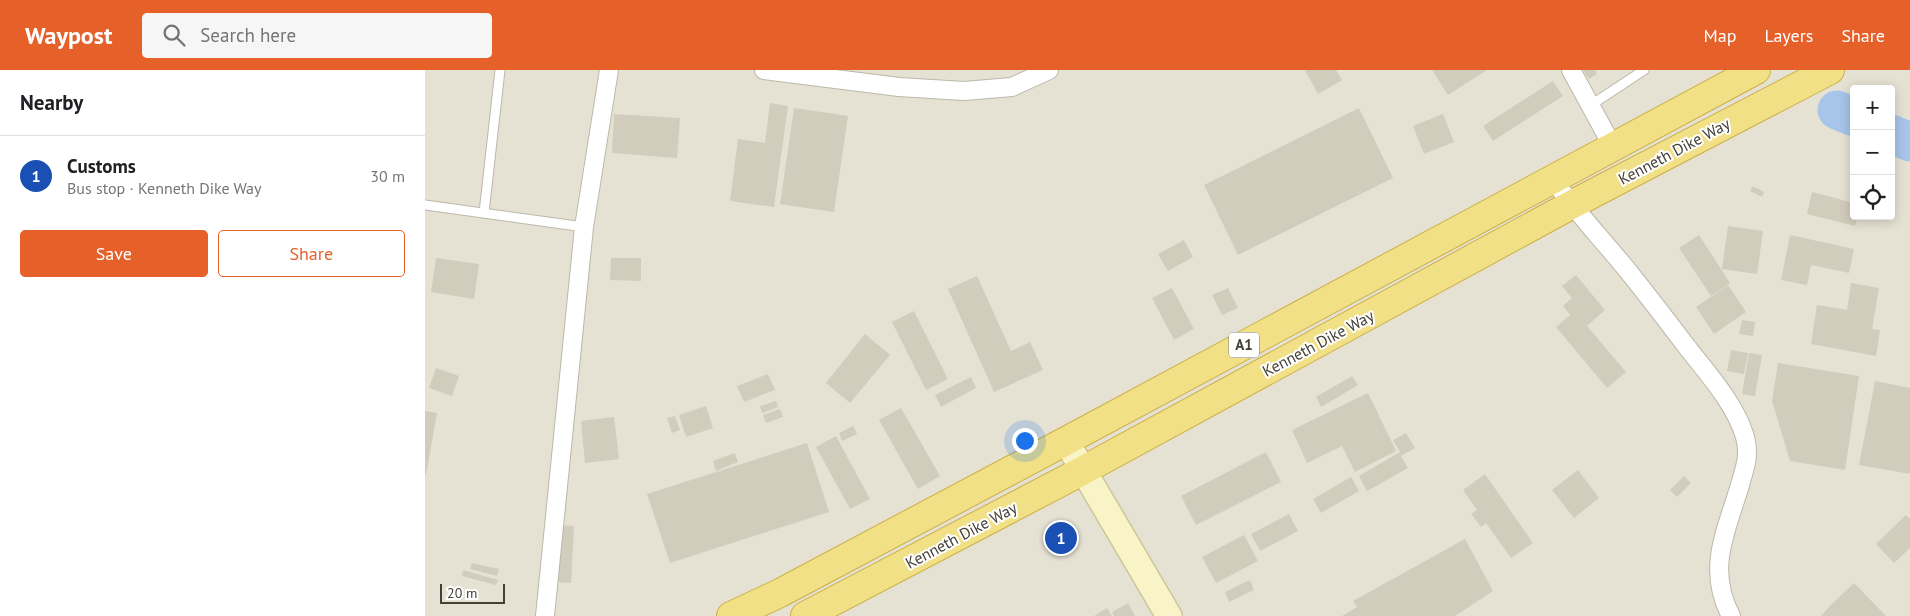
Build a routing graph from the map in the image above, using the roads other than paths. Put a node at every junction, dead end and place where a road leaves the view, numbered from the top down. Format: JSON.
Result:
{"nodes":[{"id":1,"x":500,"y":70,"type":"edge"},
{"id":2,"x":609,"y":70,"type":"edge"},
{"id":3,"x":764,"y":70,"type":"edge"},
{"id":4,"x":1049,"y":70,"type":"edge"},
{"id":5,"x":1571,"y":70,"type":"edge"},
{"id":6,"x":1644,"y":70,"type":"edge"},
{"id":7,"x":1755,"y":70,"type":"edge"},
{"id":8,"x":1830,"y":70,"type":"edge"},
{"id":9,"x":1591,"y":106,"type":"junction"},
{"id":10,"x":1613,"y":147,"type":"junction"},
{"id":11,"x":1553,"y":179,"type":"junction"},
{"id":12,"x":425,"y":205,"type":"edge"},
{"id":13,"x":1571,"y":205,"type":"junction"},
{"id":14,"x":484,"y":213,"type":"junction"},
{"id":15,"x":584,"y":227,"type":"junction"},
{"id":16,"x":1371,"y":277,"type":"junction"},
{"id":17,"x":1387,"y":306,"type":"junction"},
{"id":18,"x":1260,"y":337,"type":"junction"},
{"id":19,"x":1275,"y":366,"type":"junction"},
{"id":20,"x":1066,"y":441,"type":"junction"},
{"id":21,"x":1082,"y":471,"type":"junction"},
{"id":22,"x":545,"y":616,"type":"edge"},
{"id":23,"x":731,"y":616,"type":"edge"},
{"id":24,"x":805,"y":616,"type":"edge"},
{"id":25,"x":1169,"y":616,"type":"edge"},
{"id":26,"x":1731,"y":616,"type":"edge"}],
"edges":[{"from":1,"to":14,"type":"lane"},
{"from":2,"to":15,"type":"street"},
{"from":3,"to":4,"type":"street"},
{"from":5,"to":9,"type":"street"},
{"from":6,"to":9,"type":"lane"},
{"from":7,"to":10,"type":"highway","name":"Kenneth Dike Way","number":"A1"},
{"from":8,"to":13,"type":"highway","name":"Kenneth Dike Way","number":"A1"},
{"from":9,"to":10,"type":"street"},
{"from":10,"to":11,"type":"highway","name":"Kenneth Dike Way","number":"A1"},
{"from":11,"to":13,"type":"street"},
{"from":11,"to":16,"type":"highway","name":"Kenneth Dike Way","number":"A1"},
{"from":12,"to":14,"type":"lane"},
{"from":13,"to":17,"type":"highway","name":"Kenneth Dike Way","number":"A1"},
{"from":13,"to":26,"type":"street"},
{"from":14,"to":15,"type":"lane"},
{"from":15,"to":22,"type":"street"},
{"from":16,"to":17,"type":"highway"},
{"from":16,"to":18,"type":"highway","name":"Kenneth Dike Way","number":"A1"},
{"from":17,"to":19,"type":"highway","name":"Kenneth Dike Way","number":"A1"},
{"from":18,"to":19,"type":"highway"},
{"from":18,"to":20,"type":"highway","name":"Kenneth Dike Way","number":"A1"},
{"from":19,"to":21,"type":"highway","name":"Kenneth Dike Way","number":"A1"},
{"from":20,"to":21,"type":"main road"},
{"from":20,"to":23,"type":"highway","name":"Kenneth Dike Way","number":"A1"},
{"from":21,"to":24,"type":"highway","name":"Kenneth Dike Way","number":"A1"},
{"from":21,"to":25,"type":"main road"}]}
